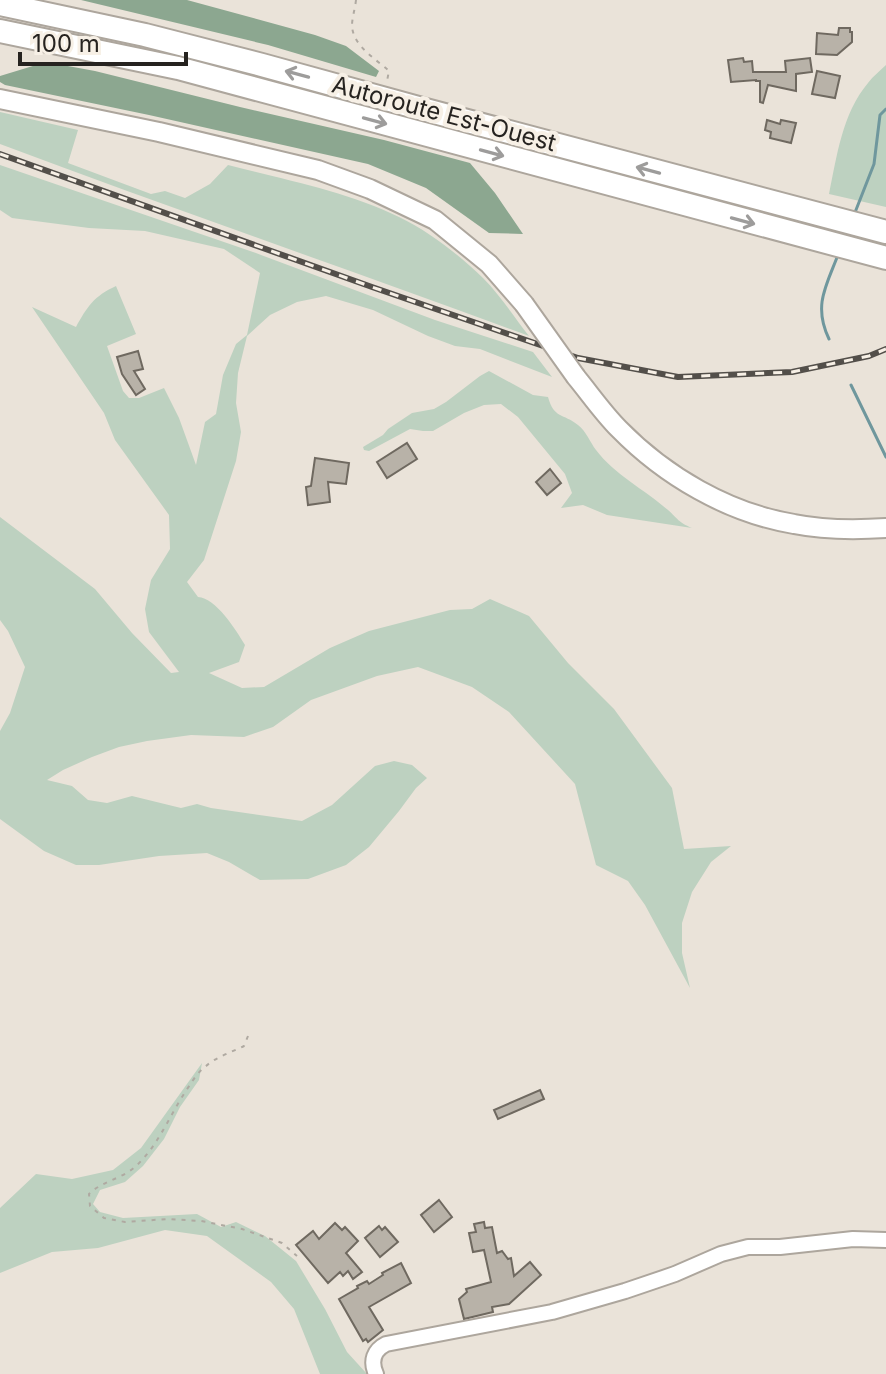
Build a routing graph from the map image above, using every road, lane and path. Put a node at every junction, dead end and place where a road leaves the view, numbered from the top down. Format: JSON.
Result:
{"nodes":[{"id":1,"x":356,"y":0,"type":"edge"},
{"id":2,"x":0,"y":4,"type":"edge"},
{"id":3,"x":0,"y":31,"type":"edge"},
{"id":4,"x":384,"y":98,"type":"junction"},
{"id":5,"x":0,"y":99,"type":"edge"},
{"id":6,"x":886,"y":232,"type":"edge"},
{"id":7,"x":886,"y":258,"type":"edge"},
{"id":8,"x":886,"y":528,"type":"edge"},
{"id":9,"x":248,"y":1036,"type":"dead end"},
{"id":10,"x":886,"y":1240,"type":"edge"},
{"id":11,"x":297,"y":1256,"type":"dead end"},
{"id":12,"x":376,"y":1374,"type":"edge"}],
"edges":[{"from":1,"to":4,"type":"path"},
{"from":4,"to":2,"type":"highway","name":"Autoroute Est-Ouest","one_way":true},
{"from":3,"to":7,"type":"highway","name":"Autoroute Est-Ouest","one_way":true},
{"from":6,"to":4,"type":"highway","name":"Autoroute Est-Ouest","one_way":true},
{"from":5,"to":8,"type":"main road","bridge":true},
{"from":9,"to":11,"type":"path"},
{"from":10,"to":12,"type":"street"}]}
